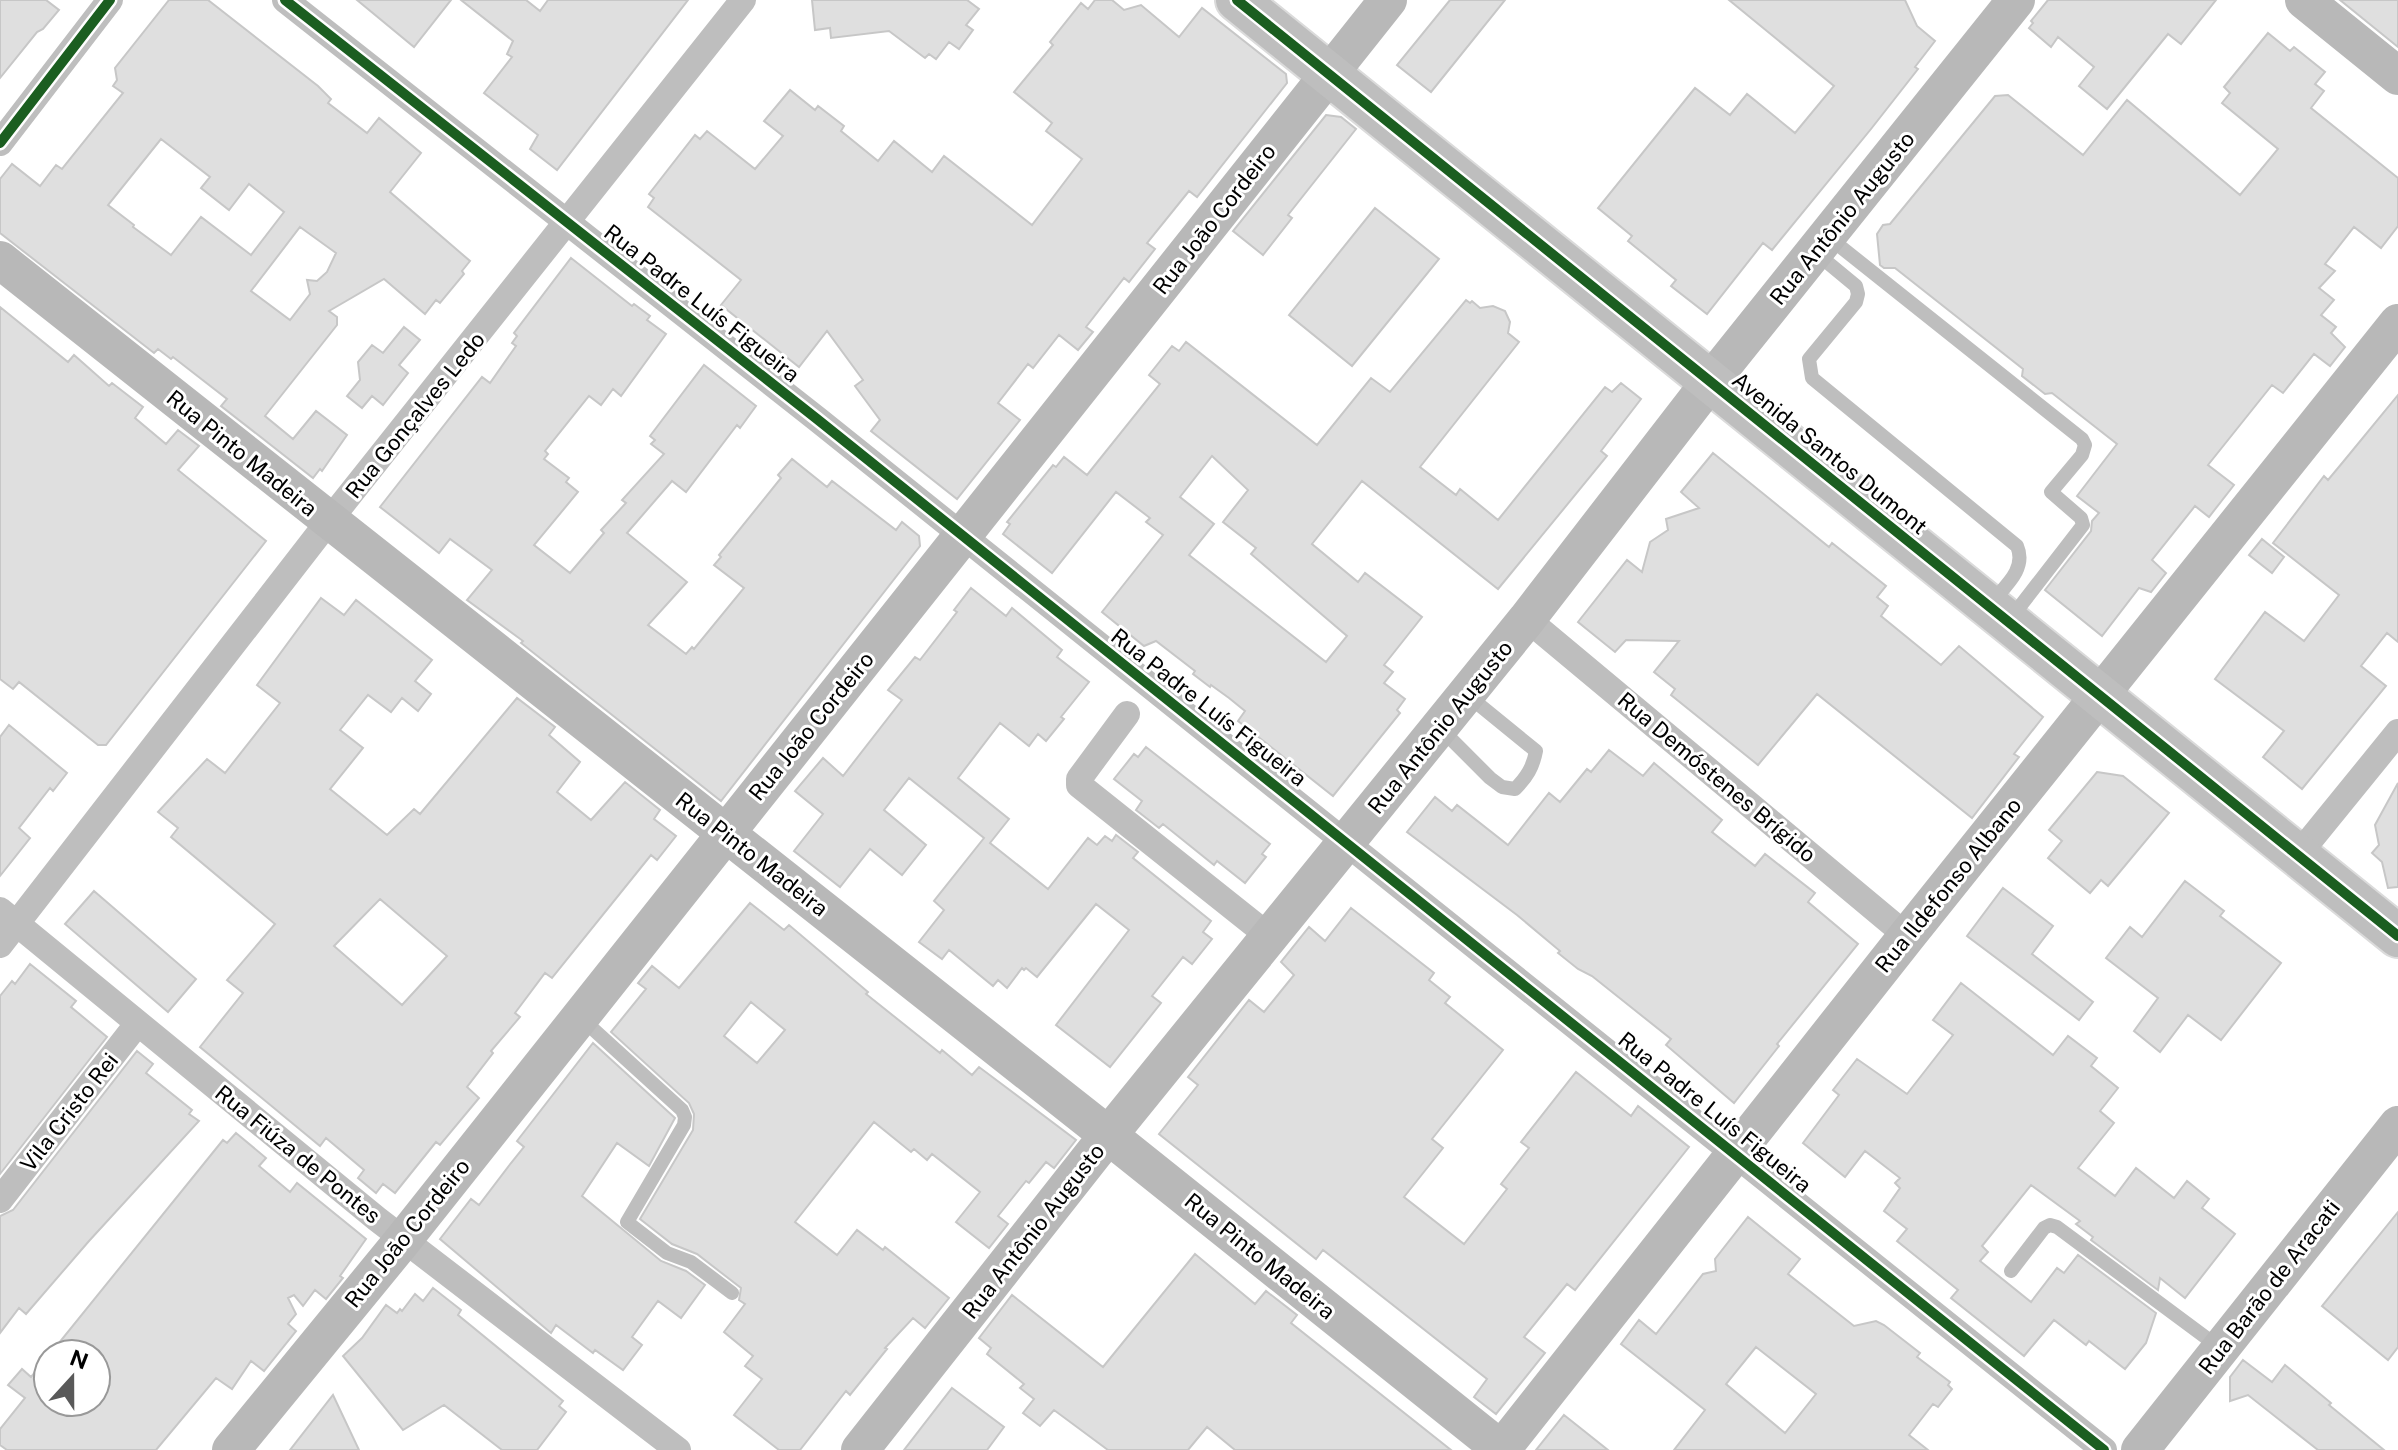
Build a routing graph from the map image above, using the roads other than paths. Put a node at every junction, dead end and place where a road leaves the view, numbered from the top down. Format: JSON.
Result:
{"nodes":[{"id":1,"x":110,"y":0,"type":"edge"},
{"id":2,"x":285,"y":0,"type":"edge"},
{"id":3,"x":743,"y":0,"type":"edge"},
{"id":4,"x":1237,"y":0,"type":"edge"},
{"id":5,"x":1388,"y":0,"type":"edge"},
{"id":6,"x":2016,"y":0,"type":"edge"},
{"id":7,"x":2304,"y":0,"type":"edge"},
{"id":8,"x":1329,"y":74,"type":"junction"},
{"id":9,"x":2398,"y":76,"type":"edge"},
{"id":10,"x":0,"y":143,"type":"edge"},
{"id":11,"x":568,"y":223,"type":"junction"},
{"id":12,"x":1821,"y":244,"type":"junction"},
{"id":13,"x":0,"y":260,"type":"edge"},
{"id":14,"x":2398,"y":323,"type":"edge"},
{"id":15,"x":1710,"y":382,"type":"junction"},
{"id":16,"x":328,"y":522,"type":"junction"},
{"id":17,"x":962,"y":537,"type":"junction"},
{"id":18,"x":1999,"y":614,"type":"junction"},
{"id":19,"x":1527,"y":619,"type":"junction"},
{"id":20,"x":1466,"y":694,"type":"junction"},
{"id":21,"x":2101,"y":694,"type":"junction"},
{"id":22,"x":1127,"y":714,"type":"dead end"},
{"id":23,"x":1439,"y":727,"type":"junction"},
{"id":24,"x":2398,"y":732,"type":"edge"},
{"id":25,"x":726,"y":833,"type":"junction"},
{"id":26,"x":1348,"y":842,"type":"junction"},
{"id":27,"x":2298,"y":855,"type":"junction"},
{"id":28,"x":8,"y":917,"type":"edge"},
{"id":29,"x":1907,"y":936,"type":"junction"},
{"id":30,"x":2398,"y":936,"type":"edge"},
{"id":31,"x":1270,"y":937,"type":"junction"},
{"id":32,"x":0,"y":945,"type":"edge"},
{"id":33,"x":580,"y":1017,"type":"junction"},
{"id":34,"x":138,"y":1023,"type":"junction"},
{"id":35,"x":2397,"y":1127,"type":"edge"},
{"id":36,"x":1108,"y":1135,"type":"junction"},
{"id":37,"x":1734,"y":1154,"type":"junction"},
{"id":38,"x":0,"y":1200,"type":"edge"},
{"id":39,"x":403,"y":1240,"type":"junction"},
{"id":40,"x":2011,"y":1271,"type":"dead end"},
{"id":41,"x":732,"y":1293,"type":"dead end"},
{"id":42,"x":2221,"y":1348,"type":"junction"},
{"id":43,"x":231,"y":1450,"type":"edge"},
{"id":44,"x":678,"y":1450,"type":"edge"},
{"id":45,"x":860,"y":1450,"type":"edge"},
{"id":46,"x":1501,"y":1450,"type":"edge"},
{"id":47,"x":2104,"y":1450,"type":"edge"},
{"id":48,"x":2140,"y":1450,"type":"edge"}],
"edges":[{"from":1,"to":10,"type":"street"},
{"from":2,"to":11,"type":"street","name":"Rua Padre Luís Figueira"},
{"from":3,"to":11,"type":"street","name":"Rua Gonçalves Ledo"},
{"from":4,"to":8,"type":"main road","name":"Avenida Santos Dumont"},
{"from":5,"to":8,"type":"street","name":"Rua João Cordeiro"},
{"from":6,"to":12,"type":"street","name":"Rua Antônio Augusto"},
{"from":7,"to":9,"type":"street"},
{"from":8,"to":15,"type":"main road","name":"Avenida Santos Dumont"},
{"from":8,"to":17,"type":"street","name":"Rua João Cordeiro"},
{"from":11,"to":16,"type":"street","name":"Rua Gonçalves Ledo"},
{"from":11,"to":17,"type":"street","name":"Rua Padre Luís Figueira"},
{"from":12,"to":15,"type":"street","name":"Rua Antônio Augusto"},
{"from":12,"to":18,"type":"lane"},
{"from":12,"to":18,"type":"lane"},
{"from":13,"to":16,"type":"street","name":"Rua Pinto Madeira"},
{"from":14,"to":21,"type":"street","name":"Rua Ildefonso Albano"},
{"from":15,"to":18,"type":"main road","name":"Avenida Santos Dumont"},
{"from":15,"to":19,"type":"street","name":"Rua Antônio Augusto"},
{"from":16,"to":25,"type":"street","name":"Rua Pinto Madeira"},
{"from":16,"to":28,"type":"street","name":"Rua Gonçalves Ledo"},
{"from":17,"to":25,"type":"street","name":"Rua João Cordeiro"},
{"from":17,"to":26,"type":"street","name":"Rua Padre Luís Figueira"},
{"from":18,"to":21,"type":"main road","name":"Avenida Santos Dumont"},
{"from":19,"to":20,"type":"street","name":"Rua Antônio Augusto"},
{"from":19,"to":29,"type":"street","name":"Rua Demóstenes Brígido"},
{"from":20,"to":23,"type":"street","name":"Rua Antônio Augusto"},
{"from":20,"to":23,"type":"lane"},
{"from":21,"to":27,"type":"main road","name":"Avenida Santos Dumont"},
{"from":21,"to":29,"type":"street","name":"Rua Ildefonso Albano"},
{"from":22,"to":31,"type":"street"},
{"from":23,"to":26,"type":"street","name":"Rua Antônio Augusto"},
{"from":24,"to":27,"type":"street"},
{"from":25,"to":33,"type":"street","name":"Rua João Cordeiro"},
{"from":25,"to":36,"type":"street","name":"Rua Pinto Madeira"},
{"from":26,"to":31,"type":"street","name":"Rua Antônio Augusto"},
{"from":26,"to":37,"type":"street","name":"Rua Padre Luís Figueira"},
{"from":27,"to":30,"type":"main road","name":"Avenida Santos Dumont"},
{"from":28,"to":32,"type":"street","name":"Rua Gonçalves Ledo"},
{"from":28,"to":34,"type":"street","name":"Rua Fiúza de Pontes"},
{"from":29,"to":37,"type":"street","name":"Rua Ildefonso Albano"},
{"from":31,"to":36,"type":"street","name":"Rua Antônio Augusto"},
{"from":33,"to":39,"type":"street","name":"Rua João Cordeiro"},
{"from":33,"to":41,"type":"lane"},
{"from":34,"to":38,"type":"street","name":"Vila Cristo Rei"},
{"from":34,"to":39,"type":"street","name":"Rua Fiúza de Pontes"},
{"from":35,"to":42,"type":"street","name":"Rua Barão de Aracati"},
{"from":36,"to":45,"type":"street","name":"Rua Antônio Augusto"},
{"from":36,"to":46,"type":"street","name":"Rua Pinto Madeira"},
{"from":37,"to":46,"type":"street","name":"Rua Ildefonso Albano"},
{"from":37,"to":47,"type":"street","name":"Rua Padre Luís Figueira"},
{"from":39,"to":43,"type":"street","name":"Rua João Cordeiro"},
{"from":39,"to":44,"type":"street","name":"Rua Fiúza de Pontes"},
{"from":40,"to":42,"type":"lane"},
{"from":42,"to":48,"type":"street","name":"Rua Barão de Aracati"}]}
